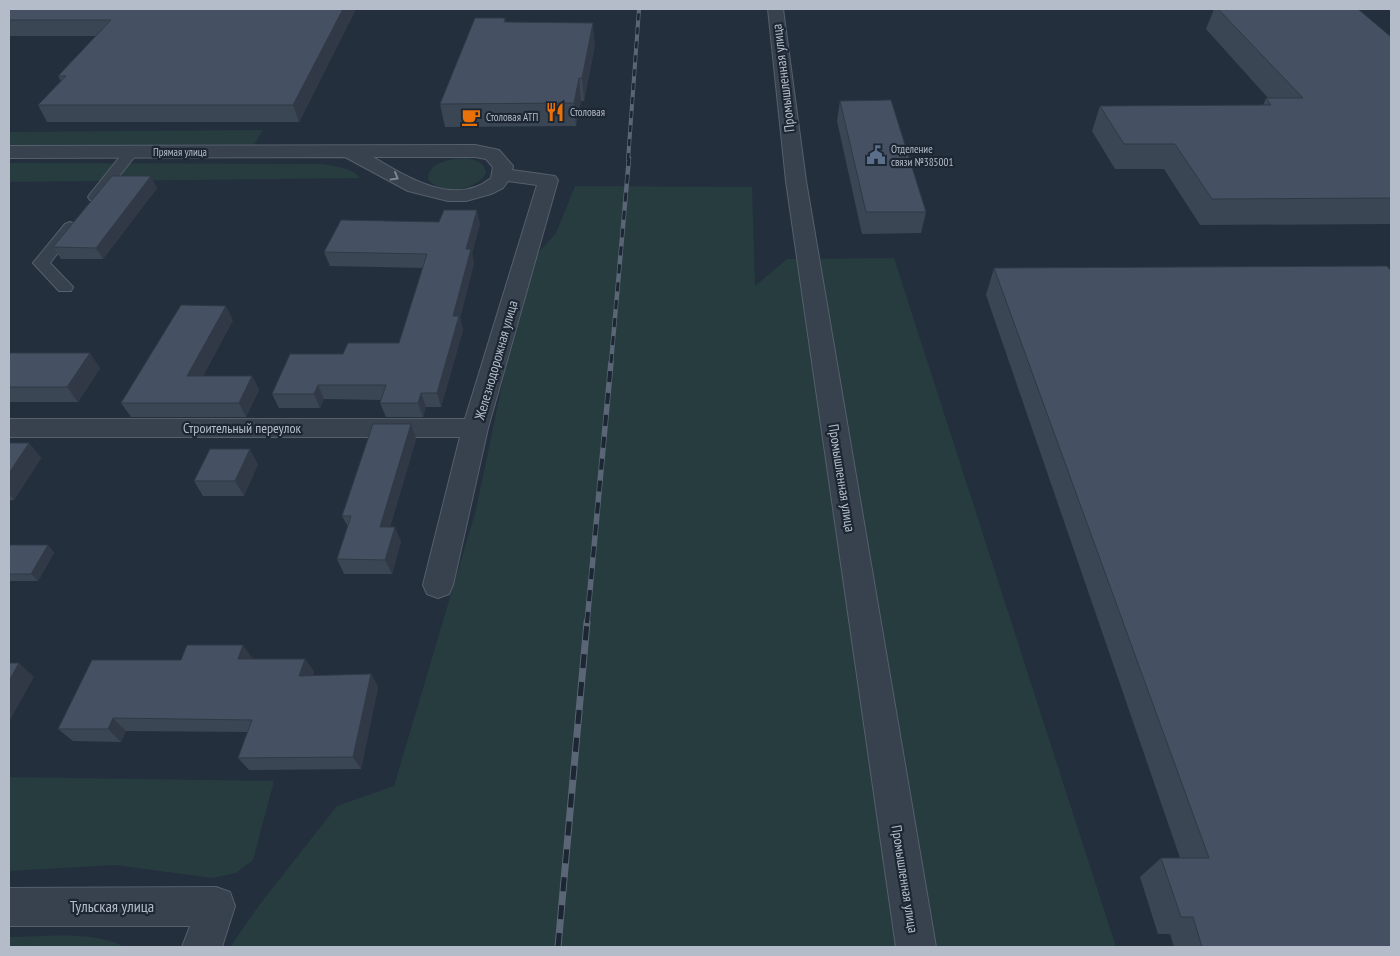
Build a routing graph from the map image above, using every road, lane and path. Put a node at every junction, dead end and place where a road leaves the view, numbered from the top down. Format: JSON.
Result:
{"nodes":[{"id":1,"x":775,"y":9,"type":"edge"},
{"id":2,"x":9,"y":152,"type":"edge"},
{"id":3,"x":131,"y":152,"type":"junction"},
{"id":4,"x":352,"y":152,"type":"junction"},
{"id":5,"x":503,"y":176,"type":"junction"},
{"id":6,"x":65,"y":287,"type":"dead end"},
{"id":7,"x":9,"y":428,"type":"edge"},
{"id":8,"x":475,"y":428,"type":"junction"},
{"id":9,"x":438,"y":585,"type":"dead end"},
{"id":10,"x":9,"y":907,"type":"edge"},
{"id":11,"x":202,"y":947,"type":"edge"},
{"id":12,"x":916,"y":947,"type":"edge"}],
"edges":[{"from":1,"to":12,"type":"street","name":"Промышленная улица"},
{"from":2,"to":3,"type":"street","name":"Прямая улица"},
{"from":3,"to":4,"type":"street","name":"Прямая улица"},
{"from":3,"to":6,"type":"lane"},
{"from":4,"to":5,"type":"street","name":"Прямая улица"},
{"from":4,"to":5,"type":"street","name":"Прямая улица","one_way":true},
{"from":5,"to":8,"type":"street","name":"Железнодорожная улица"},
{"from":7,"to":8,"type":"street","name":"Строительный переулок"},
{"from":8,"to":9,"type":"street","name":"Железнодорожная улица"},
{"from":10,"to":11,"type":"street","name":"Тульская улица"}]}
